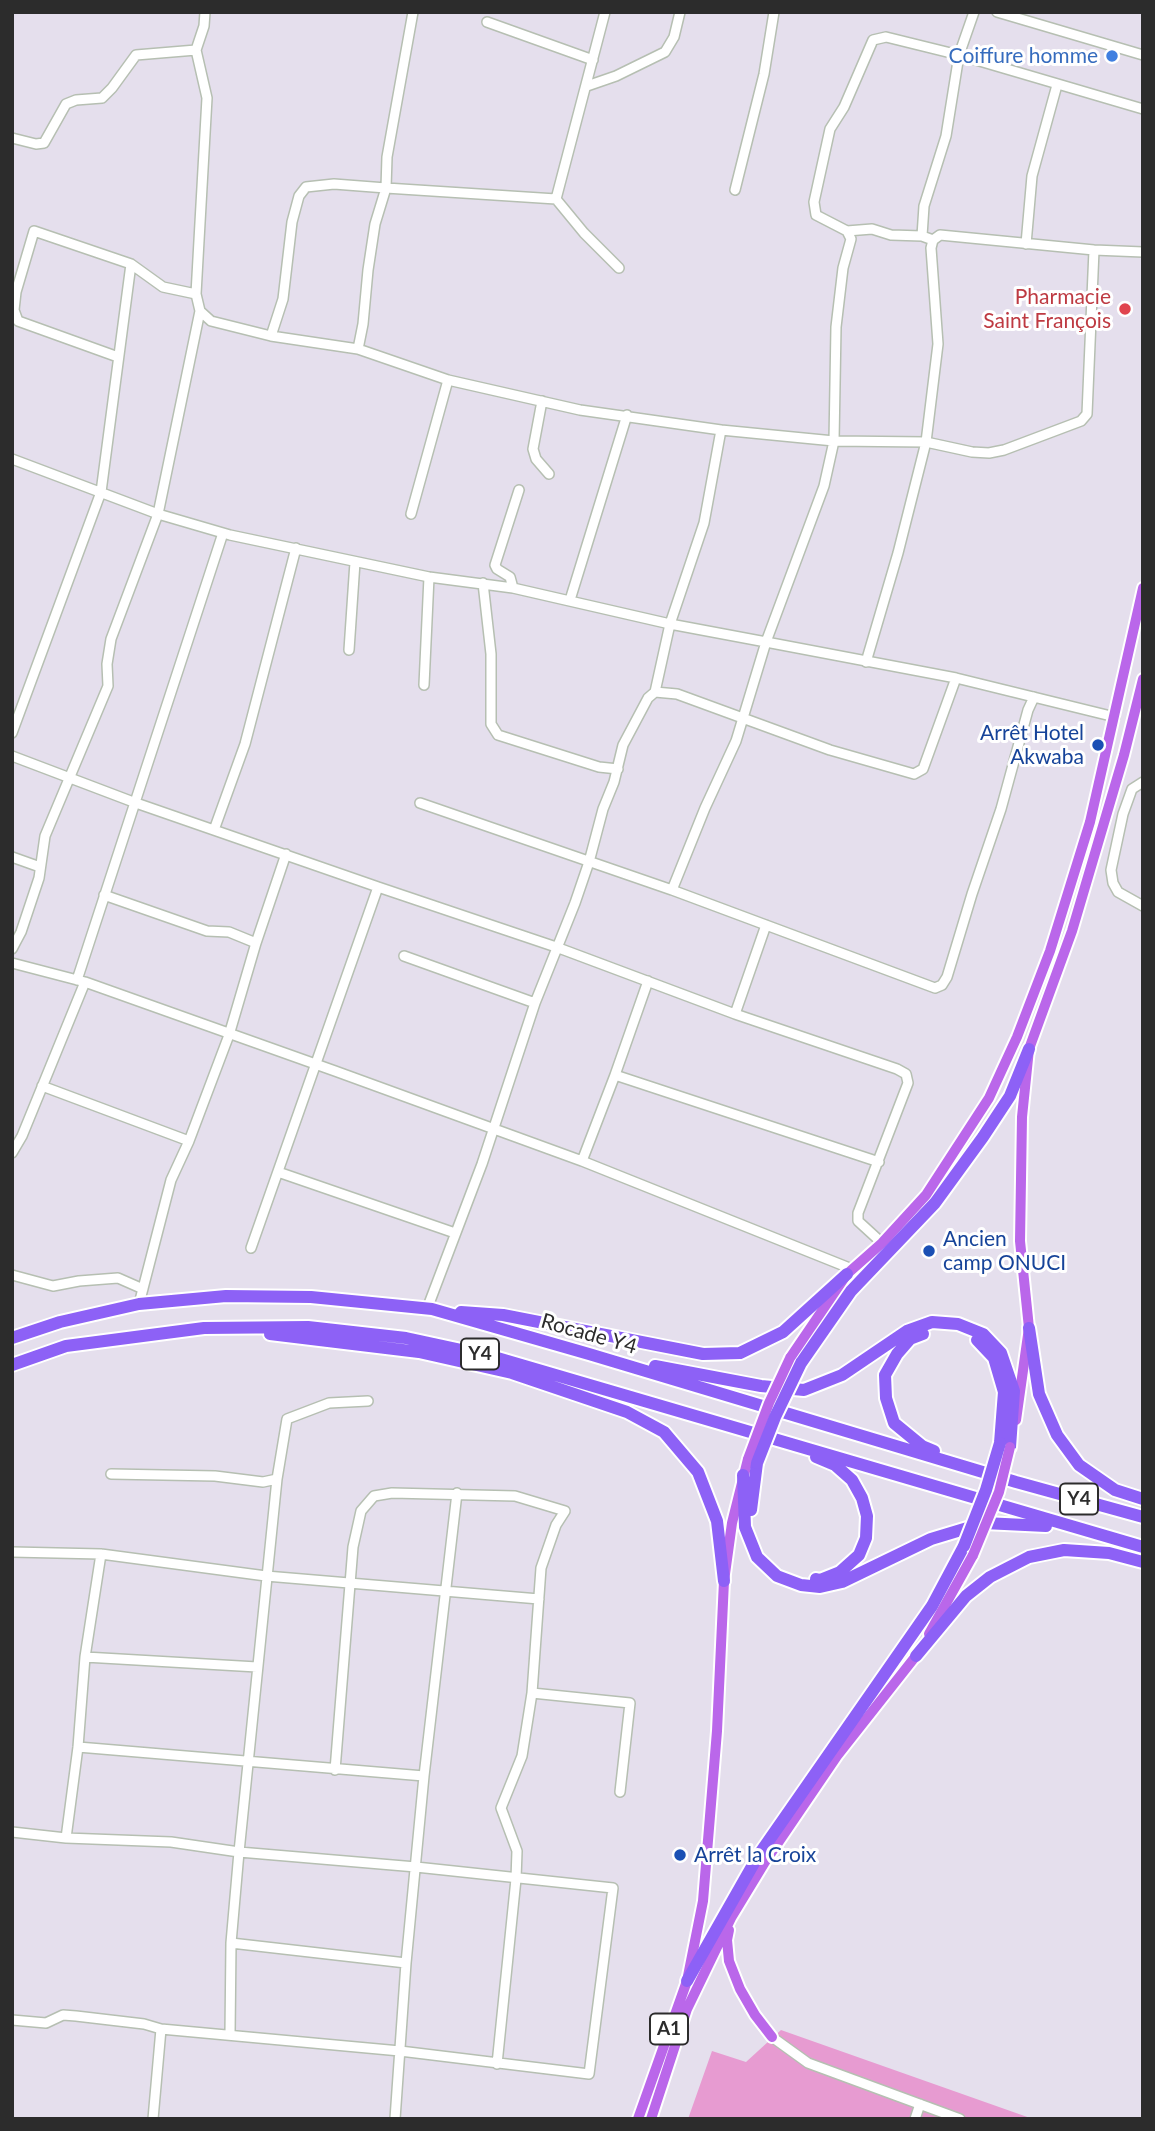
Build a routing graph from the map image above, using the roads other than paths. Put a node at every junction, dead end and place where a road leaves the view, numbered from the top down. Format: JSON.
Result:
{"nodes":[{"id":1,"x":205,"y":12,"type":"edge"},
{"id":2,"x":414,"y":12,"type":"edge"},
{"id":3,"x":605,"y":12,"type":"edge"},
{"id":4,"x":680,"y":12,"type":"edge"},
{"id":5,"x":774,"y":12,"type":"edge"},
{"id":6,"x":974,"y":12,"type":"edge"},
{"id":7,"x":997,"y":12,"type":"edge"},
{"id":8,"x":487,"y":22,"type":"dead end"},
{"id":9,"x":195,"y":50,"type":"junction"},
{"id":10,"x":959,"y":55,"type":"junction"},
{"id":11,"x":1143,"y":55,"type":"edge"},
{"id":12,"x":593,"y":60,"type":"junction"},
{"id":13,"x":1057,"y":85,"type":"junction"},
{"id":14,"x":587,"y":86,"type":"junction"},
{"id":15,"x":1143,"y":109,"type":"edge"},
{"id":16,"x":12,"y":138,"type":"edge"},
{"id":17,"x":386,"y":188,"type":"junction"},
{"id":18,"x":735,"y":190,"type":"dead end"},
{"id":19,"x":556,"y":199,"type":"junction"},
{"id":20,"x":847,"y":231,"type":"junction"},
{"id":21,"x":922,"y":236,"type":"junction"},
{"id":22,"x":933,"y":240,"type":"junction"},
{"id":23,"x":1026,"y":244,"type":"junction"},
{"id":24,"x":1094,"y":250,"type":"junction"},
{"id":25,"x":1143,"y":252,"type":"edge"},
{"id":26,"x":131,"y":264,"type":"junction"},
{"id":27,"x":619,"y":268,"type":"dead end"},
{"id":28,"x":196,"y":294,"type":"junction"},
{"id":29,"x":200,"y":311,"type":"junction"},
{"id":30,"x":271,"y":336,"type":"junction"},
{"id":31,"x":358,"y":349,"type":"junction"},
{"id":32,"x":118,"y":357,"type":"junction"},
{"id":33,"x":448,"y":380,"type":"junction"},
{"id":34,"x":542,"y":401,"type":"junction"},
{"id":35,"x":627,"y":415,"type":"junction"},
{"id":36,"x":721,"y":430,"type":"junction"},
{"id":37,"x":834,"y":441,"type":"junction"},
{"id":38,"x":926,"y":442,"type":"junction"},
{"id":39,"x":13,"y":460,"type":"edge"},
{"id":40,"x":550,"y":474,"type":"dead end"},
{"id":41,"x":519,"y":490,"type":"dead end"},
{"id":42,"x":101,"y":492,"type":"junction"},
{"id":43,"x":158,"y":514,"type":"junction"},
{"id":44,"x":411,"y":514,"type":"dead end"},
{"id":45,"x":223,"y":533,"type":"junction"},
{"id":46,"x":296,"y":548,"type":"junction"},
{"id":47,"x":355,"y":562,"type":"junction"},
{"id":48,"x":429,"y":577,"type":"junction"},
{"id":49,"x":483,"y":583,"type":"junction"},
{"id":50,"x":1143,"y":587,"type":"edge"},
{"id":51,"x":513,"y":588,"type":"junction"},
{"id":52,"x":570,"y":600,"type":"junction"},
{"id":53,"x":670,"y":624,"type":"junction"},
{"id":54,"x":766,"y":642,"type":"junction"},
{"id":55,"x":349,"y":650,"type":"dead end"},
{"id":56,"x":866,"y":663,"type":"junction"},
{"id":57,"x":956,"y":678,"type":"junction"},
{"id":58,"x":1143,"y":679,"type":"edge"},
{"id":59,"x":424,"y":685,"type":"dead end"},
{"id":60,"x":654,"y":692,"type":"junction"},
{"id":61,"x":1034,"y":697,"type":"junction"},
{"id":62,"x":1115,"y":717,"type":"junction"},
{"id":63,"x":744,"y":718,"type":"junction"},
{"id":64,"x":12,"y":733,"type":"edge"},
{"id":65,"x":12,"y":756,"type":"edge"},
{"id":66,"x":618,"y":769,"type":"junction"},
{"id":67,"x":70,"y":778,"type":"junction"},
{"id":68,"x":1143,"y":782,"type":"edge"},
{"id":69,"x":136,"y":803,"type":"junction"},
{"id":70,"x":420,"y":803,"type":"dead end"},
{"id":71,"x":214,"y":830,"type":"junction"},
{"id":72,"x":286,"y":854,"type":"junction"},
{"id":73,"x":12,"y":857,"type":"edge"},
{"id":74,"x":589,"y":862,"type":"junction"},
{"id":75,"x":40,"y":867,"type":"junction"},
{"id":76,"x":378,"y":887,"type":"junction"},
{"id":77,"x":672,"y":890,"type":"junction"},
{"id":78,"x":104,"y":895,"type":"junction"},
{"id":79,"x":1143,"y":906,"type":"edge"},
{"id":80,"x":766,"y":925,"type":"junction"},
{"id":81,"x":256,"y":943,"type":"junction"},
{"id":82,"x":556,"y":947,"type":"junction"},
{"id":83,"x":12,"y":949,"type":"edge"},
{"id":84,"x":404,"y":956,"type":"dead end"},
{"id":85,"x":12,"y":963,"type":"edge"},
{"id":86,"x":81,"y":981,"type":"junction"},
{"id":87,"x":648,"y":981,"type":"junction"},
{"id":88,"x":535,"y":1003,"type":"junction"},
{"id":89,"x":734,"y":1014,"type":"junction"},
{"id":90,"x":229,"y":1035,"type":"junction"},
{"id":91,"x":1029,"y":1049,"type":"junction"},
{"id":92,"x":316,"y":1064,"type":"junction"},
{"id":93,"x":615,"y":1075,"type":"junction"},
{"id":94,"x":42,"y":1086,"type":"junction"},
{"id":95,"x":494,"y":1129,"type":"junction"},
{"id":96,"x":189,"y":1141,"type":"junction"},
{"id":97,"x":12,"y":1153,"type":"edge"},
{"id":98,"x":582,"y":1161,"type":"junction"},
{"id":99,"x":879,"y":1162,"type":"junction"},
{"id":100,"x":278,"y":1172,"type":"junction"},
{"id":101,"x":455,"y":1233,"type":"junction"},
{"id":102,"x":881,"y":1243,"type":"junction"},
{"id":103,"x":251,"y":1248,"type":"dead end"},
{"id":104,"x":849,"y":1272,"type":"junction"},
{"id":105,"x":12,"y":1275,"type":"edge"},
{"id":106,"x":144,"y":1289,"type":"junction"},
{"id":107,"x":139,"y":1304,"type":"junction"},
{"id":108,"x":429,"y":1309,"type":"junction"},
{"id":109,"x":204,"y":1328,"type":"junction"},
{"id":110,"x":1029,"y":1328,"type":"junction"},
{"id":111,"x":12,"y":1338,"type":"edge"},
{"id":112,"x":589,"y":1354,"type":"junction"},
{"id":113,"x":796,"y":1360,"type":"junction"},
{"id":114,"x":12,"y":1365,"type":"edge"},
{"id":115,"x":368,"y":1401,"type":"dead end"},
{"id":116,"x":747,"y":1430,"type":"junction"},
{"id":117,"x":1005,"y":1445,"type":"junction"},
{"id":118,"x":753,"y":1461,"type":"junction"},
{"id":119,"x":111,"y":1474,"type":"dead end"},
{"id":120,"x":743,"y":1475,"type":"junction"},
{"id":121,"x":277,"y":1479,"type":"junction"},
{"id":122,"x":1016,"y":1482,"type":"junction"},
{"id":123,"x":457,"y":1493,"type":"junction"},
{"id":124,"x":1143,"y":1499,"type":"edge"},
{"id":125,"x":1143,"y":1517,"type":"edge"},
{"id":126,"x":1104,"y":1537,"type":"junction"},
{"id":127,"x":1143,"y":1547,"type":"edge"},
{"id":128,"x":969,"y":1551,"type":"junction"},
{"id":129,"x":12,"y":1552,"type":"edge"},
{"id":130,"x":101,"y":1554,"type":"junction"},
{"id":131,"x":1143,"y":1562,"type":"edge"},
{"id":132,"x":266,"y":1576,"type":"junction"},
{"id":133,"x":724,"y":1581,"type":"junction"},
{"id":134,"x":350,"y":1584,"type":"junction"},
{"id":135,"x":445,"y":1590,"type":"junction"},
{"id":136,"x":539,"y":1599,"type":"junction"},
{"id":137,"x":85,"y":1657,"type":"junction"},
{"id":138,"x":916,"y":1657,"type":"junction"},
{"id":139,"x":257,"y":1667,"type":"junction"},
{"id":140,"x":532,"y":1693,"type":"junction"},
{"id":141,"x":78,"y":1747,"type":"junction"},
{"id":142,"x":248,"y":1761,"type":"junction"},
{"id":143,"x":335,"y":1770,"type":"junction"},
{"id":144,"x":424,"y":1776,"type":"junction"},
{"id":145,"x":620,"y":1792,"type":"dead end"},
{"id":146,"x":12,"y":1832,"type":"edge"},
{"id":147,"x":66,"y":1838,"type":"junction"},
{"id":148,"x":239,"y":1852,"type":"junction"},
{"id":149,"x":416,"y":1867,"type":"junction"},
{"id":150,"x":516,"y":1879,"type":"junction"},
{"id":151,"x":731,"y":1918,"type":"junction"},
{"id":152,"x":231,"y":1943,"type":"junction"},
{"id":153,"x":407,"y":1963,"type":"junction"},
{"id":154,"x":687,"y":1981,"type":"junction"},
{"id":155,"x":12,"y":2020,"type":"edge"},
{"id":156,"x":161,"y":2029,"type":"junction"},
{"id":157,"x":230,"y":2034,"type":"junction"},
{"id":158,"x":772,"y":2037,"type":"joint"},
{"id":159,"x":400,"y":2051,"type":"junction"},
{"id":160,"x":497,"y":2064,"type":"junction"},
{"id":161,"x":920,"y":2104,"type":"junction"},
{"id":162,"x":153,"y":2119,"type":"edge"},
{"id":163,"x":395,"y":2119,"type":"edge"},
{"id":164,"x":638,"y":2119,"type":"edge"},
{"id":165,"x":651,"y":2119,"type":"edge"},
{"id":166,"x":915,"y":2119,"type":"edge"},
{"id":167,"x":960,"y":2119,"type":"edge"}],
"edges":[{"from":1,"to":9,"type":"street"},
{"from":2,"to":17,"type":"street"},
{"from":3,"to":12,"type":"street"},
{"from":4,"to":14,"type":"street"},
{"from":5,"to":18,"type":"street"},
{"from":6,"to":10,"type":"street"},
{"from":7,"to":11,"type":"street"},
{"from":8,"to":12,"type":"street"},
{"from":9,"to":16,"type":"street"},
{"from":9,"to":28,"type":"street"},
{"from":10,"to":13,"type":"street"},
{"from":10,"to":20,"type":"street"},
{"from":10,"to":21,"type":"street"},
{"from":12,"to":14,"type":"street"},
{"from":13,"to":15,"type":"street"},
{"from":13,"to":23,"type":"street"},
{"from":14,"to":19,"type":"street"},
{"from":17,"to":19,"type":"street"},
{"from":17,"to":30,"type":"street"},
{"from":17,"to":31,"type":"street"},
{"from":19,"to":27,"type":"street"},
{"from":20,"to":21,"type":"street"},
{"from":20,"to":37,"type":"street"},
{"from":21,"to":22,"type":"street"},
{"from":22,"to":23,"type":"street"},
{"from":22,"to":38,"type":"street"},
{"from":23,"to":24,"type":"street"},
{"from":24,"to":25,"type":"street"},
{"from":24,"to":38,"type":"street"},
{"from":26,"to":28,"type":"street"},
{"from":26,"to":32,"type":"street"},
{"from":26,"to":32,"type":"street"},
{"from":28,"to":29,"type":"street"},
{"from":29,"to":30,"type":"street"},
{"from":29,"to":43,"type":"street"},
{"from":30,"to":31,"type":"street"},
{"from":31,"to":33,"type":"street"},
{"from":32,"to":42,"type":"street"},
{"from":33,"to":34,"type":"street"},
{"from":33,"to":44,"type":"street"},
{"from":34,"to":35,"type":"street"},
{"from":34,"to":40,"type":"street"},
{"from":35,"to":36,"type":"street"},
{"from":35,"to":52,"type":"street"},
{"from":36,"to":37,"type":"street"},
{"from":36,"to":53,"type":"street"},
{"from":37,"to":38,"type":"street"},
{"from":37,"to":54,"type":"street"},
{"from":38,"to":56,"type":"street"},
{"from":39,"to":42,"type":"street"},
{"from":41,"to":51,"type":"street"},
{"from":42,"to":43,"type":"street"},
{"from":42,"to":64,"type":"street"},
{"from":43,"to":45,"type":"street"},
{"from":43,"to":67,"type":"street"},
{"from":45,"to":46,"type":"street"},
{"from":45,"to":69,"type":"street"},
{"from":46,"to":47,"type":"street"},
{"from":46,"to":71,"type":"street"},
{"from":47,"to":48,"type":"street"},
{"from":47,"to":55,"type":"street"},
{"from":48,"to":49,"type":"street"},
{"from":48,"to":59,"type":"street"},
{"from":49,"to":51,"type":"street"},
{"from":49,"to":66,"type":"street"},
{"from":50,"to":62,"type":"main road"},
{"from":51,"to":52,"type":"street"},
{"from":52,"to":53,"type":"street"},
{"from":53,"to":54,"type":"street"},
{"from":53,"to":60,"type":"street"},
{"from":54,"to":56,"type":"street"},
{"from":54,"to":63,"type":"street"},
{"from":56,"to":57,"type":"street"},
{"from":57,"to":61,"type":"street"},
{"from":57,"to":63,"type":"street"},
{"from":58,"to":91,"type":"main road"},
{"from":60,"to":63,"type":"street"},
{"from":60,"to":66,"type":"street"},
{"from":61,"to":62,"type":"street"},
{"from":61,"to":80,"type":"street"},
{"from":62,"to":102,"type":"main road"},
{"from":63,"to":77,"type":"street"},
{"from":65,"to":67,"type":"street"},
{"from":66,"to":74,"type":"street"},
{"from":67,"to":69,"type":"street"},
{"from":67,"to":75,"type":"street"},
{"from":68,"to":79,"type":"street"},
{"from":69,"to":71,"type":"street"},
{"from":69,"to":78,"type":"street"},
{"from":70,"to":74,"type":"street"},
{"from":71,"to":72,"type":"street"},
{"from":72,"to":76,"type":"street"},
{"from":72,"to":81,"type":"street"},
{"from":73,"to":75,"type":"street"},
{"from":74,"to":77,"type":"street"},
{"from":74,"to":82,"type":"street"},
{"from":75,"to":83,"type":"street"},
{"from":76,"to":82,"type":"street"},
{"from":76,"to":92,"type":"street"},
{"from":77,"to":80,"type":"street"},
{"from":78,"to":81,"type":"street"},
{"from":78,"to":86,"type":"street"},
{"from":80,"to":89,"type":"street"},
{"from":81,"to":90,"type":"street"},
{"from":82,"to":87,"type":"street"},
{"from":82,"to":88,"type":"street"},
{"from":84,"to":88,"type":"street"},
{"from":85,"to":86,"type":"street"},
{"from":86,"to":90,"type":"street"},
{"from":86,"to":94,"type":"street"},
{"from":87,"to":89,"type":"street"},
{"from":87,"to":93,"type":"street"},
{"from":88,"to":95,"type":"street"},
{"from":89,"to":99,"type":"street"},
{"from":90,"to":92,"type":"street"},
{"from":90,"to":96,"type":"street"},
{"from":91,"to":110,"type":"main road"},
{"from":91,"to":113,"type":"highway"},
{"from":92,"to":95,"type":"street"},
{"from":92,"to":100,"type":"street"},
{"from":93,"to":98,"type":"street"},
{"from":93,"to":99,"type":"street"},
{"from":94,"to":96,"type":"street"},
{"from":94,"to":97,"type":"street"},
{"from":95,"to":98,"type":"street"},
{"from":95,"to":101,"type":"street"},
{"from":96,"to":106,"type":"street"},
{"from":98,"to":104,"type":"street"},
{"from":99,"to":102,"type":"street"},
{"from":100,"to":101,"type":"street"},
{"from":100,"to":103,"type":"street"},
{"from":101,"to":108,"type":"street"},
{"from":102,"to":104,"type":"main road"},
{"from":104,"to":108,"type":"highway"},
{"from":104,"to":113,"type":"main road"},
{"from":105,"to":106,"type":"street"},
{"from":106,"to":107,"type":"street"},
{"from":107,"to":108,"type":"highway","name":"Rocade Y4","number":"Y4"},
{"from":107,"to":111,"type":"highway","name":"Rocade Y4","number":"Y4"},
{"from":108,"to":112,"type":"highway","name":"Rocade Y4","number":"Y4"},
{"from":109,"to":114,"type":"highway","number":"Y4"},
{"from":109,"to":116,"type":"highway","number":"Y4"},
{"from":109,"to":133,"type":"highway"},
{"from":110,"to":117,"type":"main road"},
{"from":110,"to":124,"type":"highway"},
{"from":112,"to":117,"type":"highway"},
{"from":112,"to":122,"type":"highway","name":"Rocade Y4","number":"Y4"},
{"from":113,"to":118,"type":"highway","bridge":true},
{"from":115,"to":121,"type":"street"},
{"from":116,"to":118,"type":"highway"},
{"from":116,"to":126,"type":"highway","number":"Y4"},
{"from":117,"to":122,"type":"highway"},
{"from":117,"to":128,"type":"highway","bridge":true},
{"from":118,"to":120,"type":"main road"},
{"from":119,"to":121,"type":"street"},
{"from":120,"to":126,"type":"highway"},
{"from":120,"to":133,"type":"main road"},
{"from":121,"to":132,"type":"street"},
{"from":122,"to":125,"type":"highway","name":"Rocade Y4","number":"Y4"},
{"from":123,"to":134,"type":"street"},
{"from":123,"to":135,"type":"street"},
{"from":123,"to":136,"type":"street"},
{"from":126,"to":127,"type":"highway","number":"Y4"},
{"from":128,"to":138,"type":"main road"},
{"from":128,"to":154,"type":"highway"},
{"from":129,"to":130,"type":"street"},
{"from":130,"to":132,"type":"street"},
{"from":130,"to":137,"type":"street"},
{"from":131,"to":138,"type":"highway"},
{"from":132,"to":134,"type":"street"},
{"from":132,"to":139,"type":"street"},
{"from":133,"to":154,"type":"main road","number":"A1"},
{"from":134,"to":135,"type":"street"},
{"from":134,"to":143,"type":"street"},
{"from":135,"to":136,"type":"street"},
{"from":135,"to":144,"type":"street"},
{"from":136,"to":140,"type":"street"},
{"from":137,"to":139,"type":"street"},
{"from":137,"to":141,"type":"street"},
{"from":138,"to":151,"type":"main road"},
{"from":139,"to":142,"type":"street"},
{"from":140,"to":145,"type":"street"},
{"from":140,"to":150,"type":"street"},
{"from":141,"to":142,"type":"street"},
{"from":141,"to":147,"type":"street"},
{"from":142,"to":143,"type":"street"},
{"from":142,"to":148,"type":"street"},
{"from":143,"to":144,"type":"street"},
{"from":144,"to":149,"type":"street"},
{"from":146,"to":147,"type":"street"},
{"from":147,"to":148,"type":"street"},
{"from":148,"to":149,"type":"street"},
{"from":148,"to":152,"type":"street"},
{"from":149,"to":150,"type":"street"},
{"from":149,"to":153,"type":"street"},
{"from":150,"to":160,"type":"street"},
{"from":150,"to":160,"type":"street"},
{"from":151,"to":158,"type":"main road"},
{"from":151,"to":165,"type":"main road","number":"A1"},
{"from":152,"to":153,"type":"street"},
{"from":152,"to":157,"type":"street"},
{"from":153,"to":159,"type":"street"},
{"from":154,"to":164,"type":"main road","number":"A1"},
{"from":155,"to":156,"type":"street"},
{"from":156,"to":157,"type":"street"},
{"from":156,"to":162,"type":"street"},
{"from":157,"to":159,"type":"street"},
{"from":158,"to":161,"type":"street"},
{"from":159,"to":160,"type":"street"},
{"from":159,"to":163,"type":"street"},
{"from":161,"to":166,"type":"street"},
{"from":161,"to":167,"type":"street"}]}
